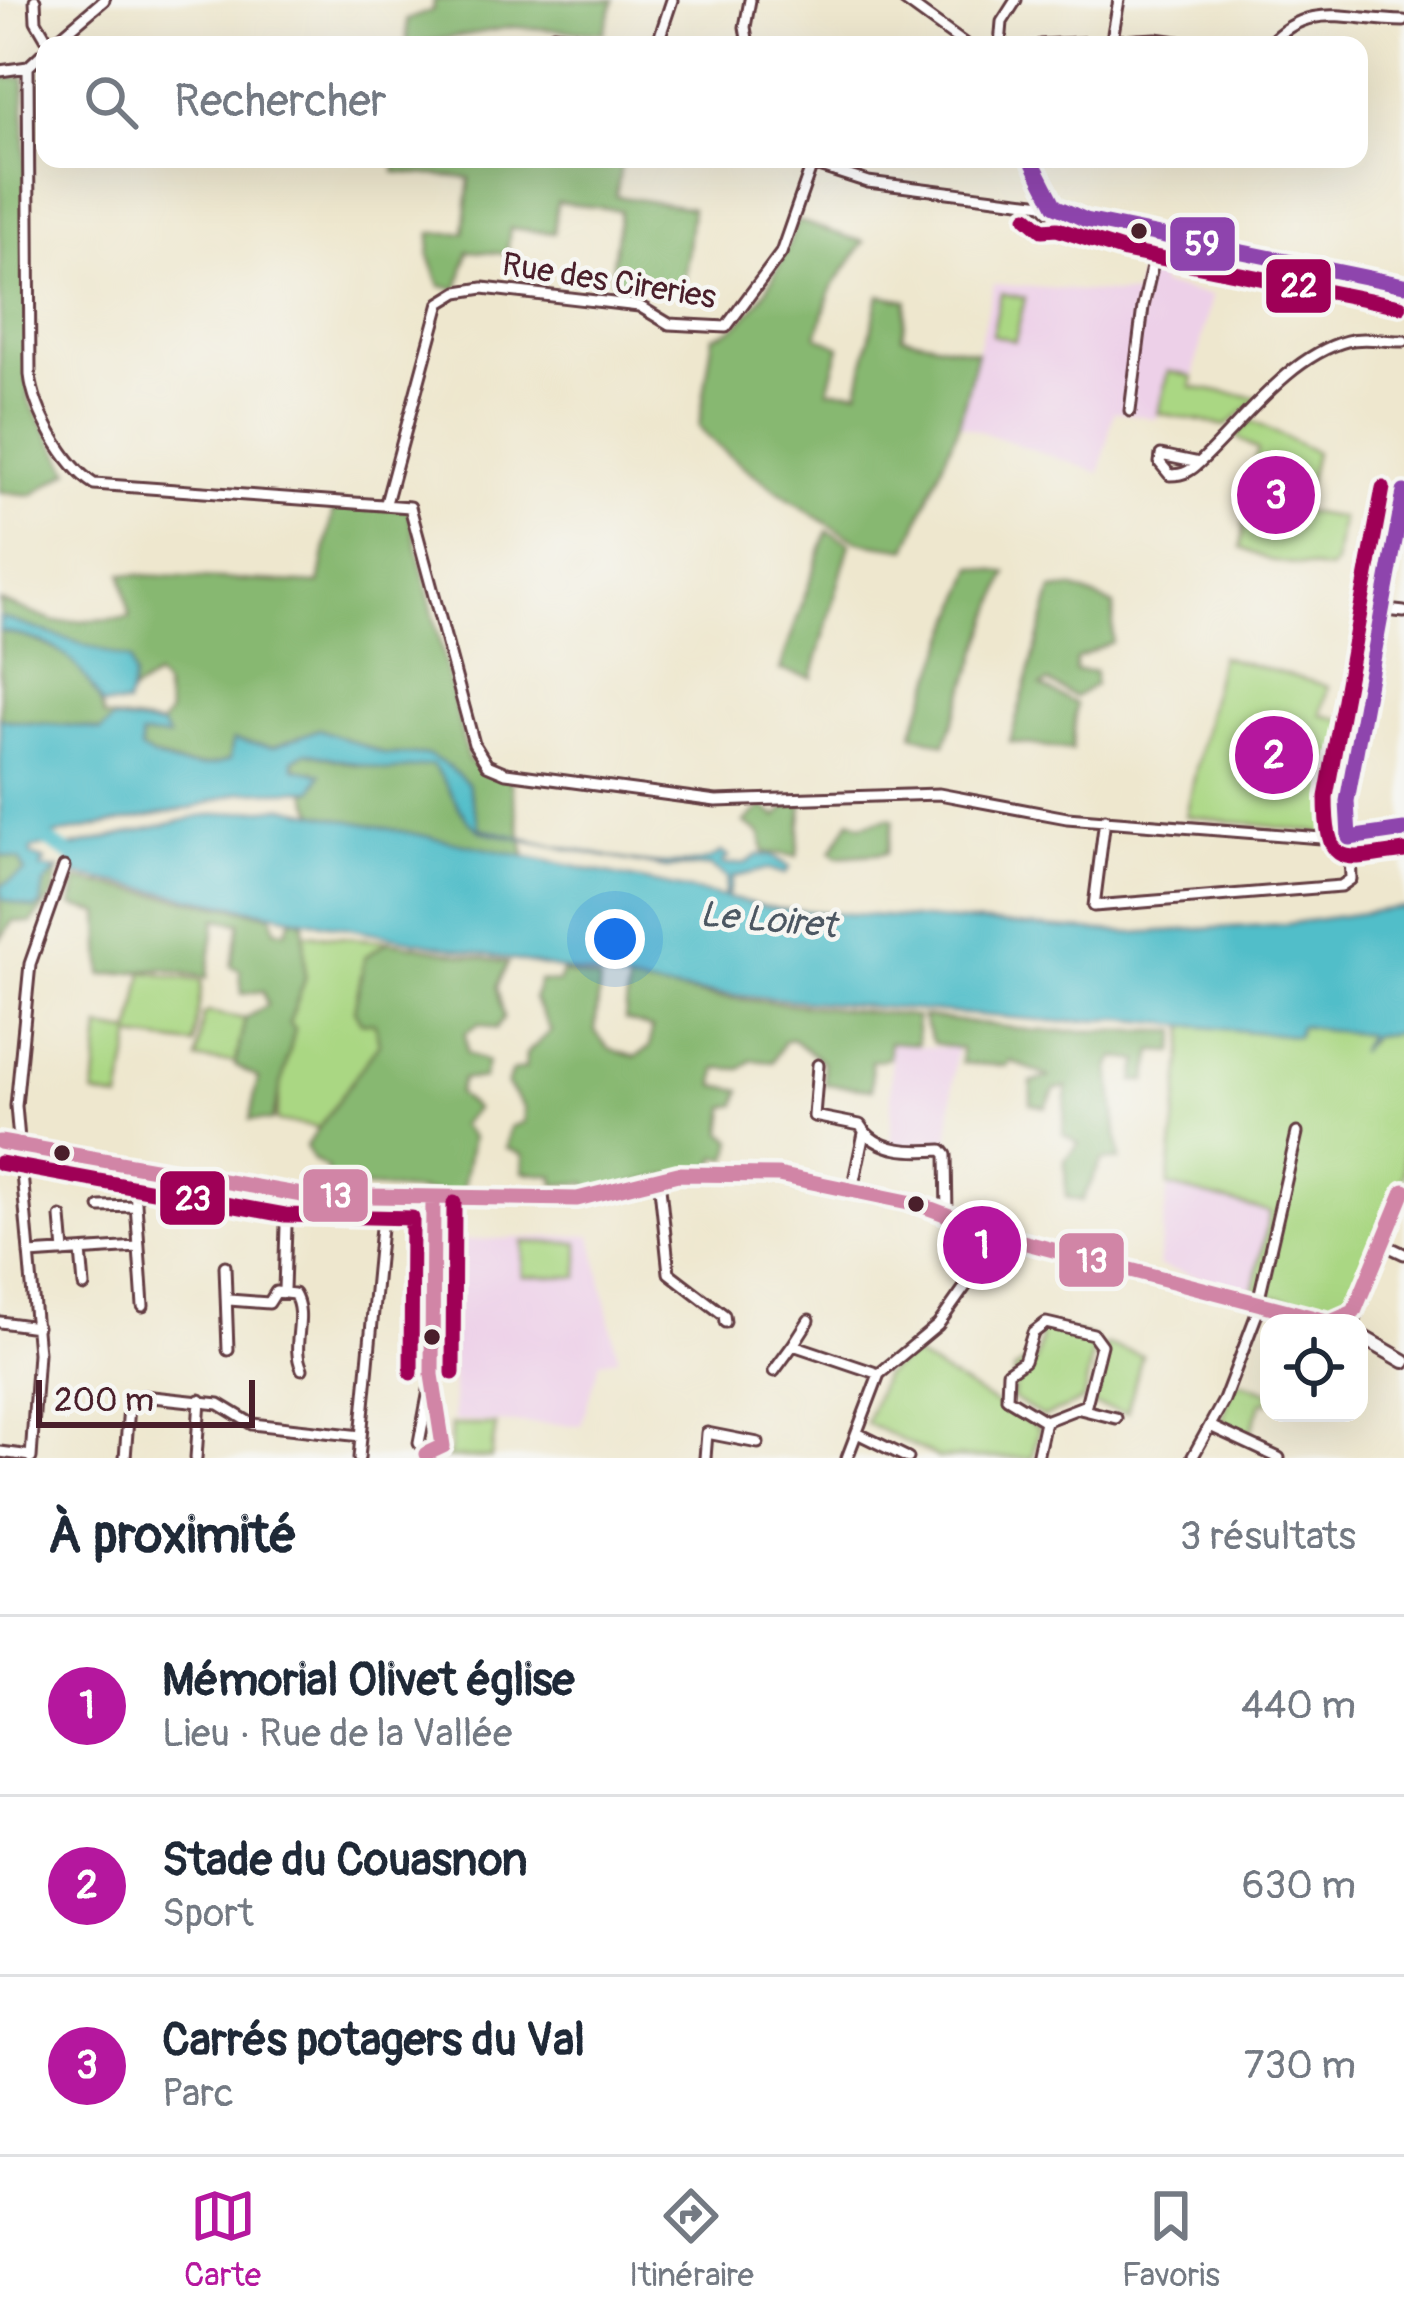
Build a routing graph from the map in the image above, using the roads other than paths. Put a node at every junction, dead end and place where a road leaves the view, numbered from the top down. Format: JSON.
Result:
{"nodes":[{"id":1,"x":35,"y":0,"type":"edge"},
{"id":2,"x":104,"y":0,"type":"edge"},
{"id":3,"x":672,"y":0,"type":"edge"},
{"id":4,"x":750,"y":0,"type":"edge"},
{"id":5,"x":1016,"y":0,"type":"edge"},
{"id":6,"x":1119,"y":0,"type":"edge"},
{"id":7,"x":907,"y":1,"type":"edge"},
{"id":8,"x":1404,"y":21,"type":"edge"},
{"id":9,"x":553,"y":35,"type":"dead end"},
{"id":10,"x":44,"y":36,"type":"edge"},
{"id":11,"x":62,"y":36,"type":"edge"},
{"id":12,"x":563,"y":36,"type":"edge"},
{"id":13,"x":658,"y":36,"type":"edge"},
{"id":14,"x":746,"y":36,"type":"edge"},
{"id":15,"x":954,"y":36,"type":"edge"},
{"id":16,"x":1001,"y":36,"type":"edge"},
{"id":17,"x":1113,"y":36,"type":"edge"},
{"id":18,"x":1275,"y":36,"type":"edge"},
{"id":19,"x":36,"y":59,"type":"edge"},
{"id":20,"x":28,"y":67,"type":"junction"},
{"id":21,"x":0,"y":71,"type":"edge"},
{"id":22,"x":811,"y":168,"type":"edge"},
{"id":23,"x":815,"y":168,"type":"edge"},
{"id":24,"x":1035,"y":168,"type":"edge"},
{"id":25,"x":1049,"y":203,"type":"junction"},
{"id":26,"x":1159,"y":236,"type":"junction"},
{"id":27,"x":1404,"y":285,"type":"edge"},
{"id":28,"x":1404,"y":341,"type":"edge"},
{"id":29,"x":1130,"y":411,"type":"dead end"},
{"id":30,"x":1199,"y":463,"type":"dead end"},
{"id":31,"x":1404,"y":492,"type":"edge"},
{"id":32,"x":386,"y":503,"type":"junction"},
{"id":33,"x":1401,"y":526,"type":"edge"},
{"id":34,"x":1382,"y":609,"type":"junction"},
{"id":35,"x":1404,"y":611,"type":"edge"},
{"id":36,"x":1105,"y":819,"type":"junction"},
{"id":37,"x":1404,"y":830,"type":"edge"},
{"id":38,"x":1349,"y":838,"type":"junction"},
{"id":39,"x":64,"y":867,"type":"dead end"},
{"id":40,"x":818,"y":1065,"type":"dead end"},
{"id":41,"x":1297,"y":1132,"type":"dead end"},
{"id":42,"x":864,"y":1133,"type":"junction"},
{"id":43,"x":0,"y":1142,"type":"edge"},
{"id":44,"x":18,"y":1144,"type":"junction"},
{"id":45,"x":134,"y":1174,"type":"dead end"},
{"id":46,"x":659,"y":1180,"type":"junction"},
{"id":47,"x":853,"y":1190,"type":"junction"},
{"id":48,"x":1404,"y":1191,"type":"edge"},
{"id":49,"x":294,"y":1195,"type":"junction"},
{"id":50,"x":384,"y":1199,"type":"junction"},
{"id":51,"x":433,"y":1201,"type":"junction"},
{"id":52,"x":136,"y":1206,"type":"junction"},
{"id":53,"x":100,"y":1207,"type":"dead end"},
{"id":54,"x":947,"y":1215,"type":"junction"},
{"id":55,"x":62,"y":1216,"type":"dead end"},
{"id":56,"x":969,"y":1225,"type":"junction"},
{"id":57,"x":1001,"y":1236,"type":"junction"},
{"id":58,"x":1383,"y":1244,"type":"junction"},
{"id":59,"x":138,"y":1247,"type":"junction"},
{"id":60,"x":81,"y":1251,"type":"junction"},
{"id":61,"x":64,"y":1252,"type":"junction"},
{"id":62,"x":29,"y":1254,"type":"junction"},
{"id":63,"x":1404,"y":1254,"type":"edge"},
{"id":64,"x":225,"y":1265,"type":"dead end"},
{"id":65,"x":970,"y":1272,"type":"junction"},
{"id":66,"x":84,"y":1286,"type":"dead end"},
{"id":67,"x":284,"y":1290,"type":"junction"},
{"id":68,"x":229,"y":1300,"type":"junction"},
{"id":69,"x":1259,"y":1302,"type":"junction"},
{"id":70,"x":143,"y":1306,"type":"dead end"},
{"id":71,"x":1303,"y":1314,"type":"edge"},
{"id":72,"x":1356,"y":1314,"type":"edge"},
{"id":73,"x":809,"y":1320,"type":"dead end"},
{"id":74,"x":0,"y":1322,"type":"edge"},
{"id":75,"x":725,"y":1322,"type":"dead end"},
{"id":76,"x":37,"y":1327,"type":"junction"},
{"id":77,"x":1368,"y":1340,"type":"edge"},
{"id":78,"x":793,"y":1345,"type":"junction"},
{"id":79,"x":228,"y":1350,"type":"dead end"},
{"id":80,"x":1404,"y":1361,"type":"edge"},
{"id":81,"x":302,"y":1369,"type":"dead end"},
{"id":82,"x":774,"y":1371,"type":"dead end"},
{"id":83,"x":879,"y":1374,"type":"junction"},
{"id":84,"x":432,"y":1375,"type":"junction"},
{"id":85,"x":200,"y":1400,"type":"junction"},
{"id":86,"x":1080,"y":1409,"type":"junction"},
{"id":87,"x":1116,"y":1418,"type":"dead end"},
{"id":88,"x":1045,"y":1421,"type":"junction"},
{"id":89,"x":1210,"y":1426,"type":"junction"},
{"id":90,"x":859,"y":1434,"type":"junction"},
{"id":91,"x":361,"y":1436,"type":"junction"},
{"id":92,"x":758,"y":1443,"type":"dead end"},
{"id":93,"x":0,"y":1452,"type":"edge"},
{"id":94,"x":426,"y":1456,"type":"edge"},
{"id":95,"x":31,"y":1457,"type":"edge"},
{"id":96,"x":125,"y":1458,"type":"edge"},
{"id":97,"x":196,"y":1458,"type":"edge"},
{"id":98,"x":359,"y":1458,"type":"edge"},
{"id":99,"x":705,"y":1458,"type":"edge"},
{"id":100,"x":847,"y":1458,"type":"edge"},
{"id":101,"x":908,"y":1458,"type":"edge"},
{"id":102,"x":1037,"y":1458,"type":"edge"},
{"id":103,"x":1192,"y":1458,"type":"edge"},
{"id":104,"x":1279,"y":1458,"type":"edge"}],
"edges":[{"from":1,"to":10,"type":"street"},
{"from":2,"to":11,"type":"street"},
{"from":3,"to":13,"type":"street"},
{"from":4,"to":14,"type":"street"},
{"from":5,"to":16,"type":"street"},
{"from":6,"to":17,"type":"street"},
{"from":7,"to":15,"type":"street"},
{"from":8,"to":18,"type":"street"},
{"from":9,"to":12,"type":"street"},
{"from":19,"to":20,"type":"street"},
{"from":20,"to":21,"type":"street"},
{"from":20,"to":32,"type":"street"},
{"from":22,"to":32,"type":"street","name":"Rue des Cireries"},
{"from":23,"to":25,"type":"street"},
{"from":24,"to":25,"type":"street"},
{"from":25,"to":26,"type":"street"},
{"from":26,"to":27,"type":"street"},
{"from":26,"to":29,"type":"street"},
{"from":28,"to":30,"type":"street"},
{"from":31,"to":33,"type":"street"},
{"from":32,"to":36,"type":"street"},
{"from":33,"to":34,"type":"street"},
{"from":34,"to":35,"type":"street"},
{"from":34,"to":38,"type":"street"},
{"from":36,"to":38,"type":"street"},
{"from":36,"to":38,"type":"street"},
{"from":37,"to":38,"type":"street"},
{"from":39,"to":44,"type":"street"},
{"from":40,"to":42,"type":"street"},
{"from":41,"to":69,"type":"street"},
{"from":42,"to":47,"type":"street"},
{"from":42,"to":54,"type":"street"},
{"from":43,"to":44,"type":"main road"},
{"from":44,"to":49,"type":"main road"},
{"from":44,"to":62,"type":"street"},
{"from":45,"to":52,"type":"street"},
{"from":46,"to":47,"type":"main road"},
{"from":46,"to":51,"type":"main road"},
{"from":46,"to":75,"type":"street"},
{"from":47,"to":54,"type":"main road"},
{"from":48,"to":58,"type":"street"},
{"from":49,"to":50,"type":"main road"},
{"from":49,"to":67,"type":"street"},
{"from":50,"to":51,"type":"main road"},
{"from":50,"to":91,"type":"street"},
{"from":51,"to":84,"type":"street"},
{"from":52,"to":53,"type":"street"},
{"from":52,"to":59,"type":"street"},
{"from":54,"to":56,"type":"main road"},
{"from":55,"to":61,"type":"street"},
{"from":56,"to":57,"type":"main road"},
{"from":56,"to":65,"type":"street"},
{"from":57,"to":65,"type":"street"},
{"from":57,"to":69,"type":"main road"},
{"from":58,"to":63,"type":"street"},
{"from":58,"to":72,"type":"street"},
{"from":59,"to":60,"type":"street"},
{"from":59,"to":70,"type":"street"},
{"from":60,"to":61,"type":"street"},
{"from":60,"to":66,"type":"street"},
{"from":61,"to":62,"type":"street"},
{"from":62,"to":76,"type":"street"},
{"from":64,"to":68,"type":"street"},
{"from":65,"to":83,"type":"street"},
{"from":67,"to":68,"type":"street"},
{"from":67,"to":81,"type":"street"},
{"from":68,"to":79,"type":"street"},
{"from":69,"to":71,"type":"main road"},
{"from":69,"to":89,"type":"street"},
{"from":73,"to":78,"type":"street"},
{"from":74,"to":76,"type":"street"},
{"from":76,"to":95,"type":"street"},
{"from":77,"to":80,"type":"main road"},
{"from":78,"to":82,"type":"street"},
{"from":78,"to":83,"type":"street"},
{"from":83,"to":90,"type":"street"},
{"from":84,"to":94,"type":"street"},
{"from":84,"to":94,"type":"street"},
{"from":85,"to":91,"type":"street"},
{"from":85,"to":96,"type":"street"},
{"from":85,"to":97,"type":"street"},
{"from":86,"to":87,"type":"street"},
{"from":86,"to":88,"type":"street"},
{"from":86,"to":88,"type":"street"},
{"from":88,"to":102,"type":"street"},
{"from":89,"to":103,"type":"street"},
{"from":89,"to":104,"type":"street"},
{"from":90,"to":100,"type":"street"},
{"from":90,"to":101,"type":"street"},
{"from":91,"to":98,"type":"street"},
{"from":92,"to":99,"type":"street"},
{"from":93,"to":95,"type":"street"}]}
